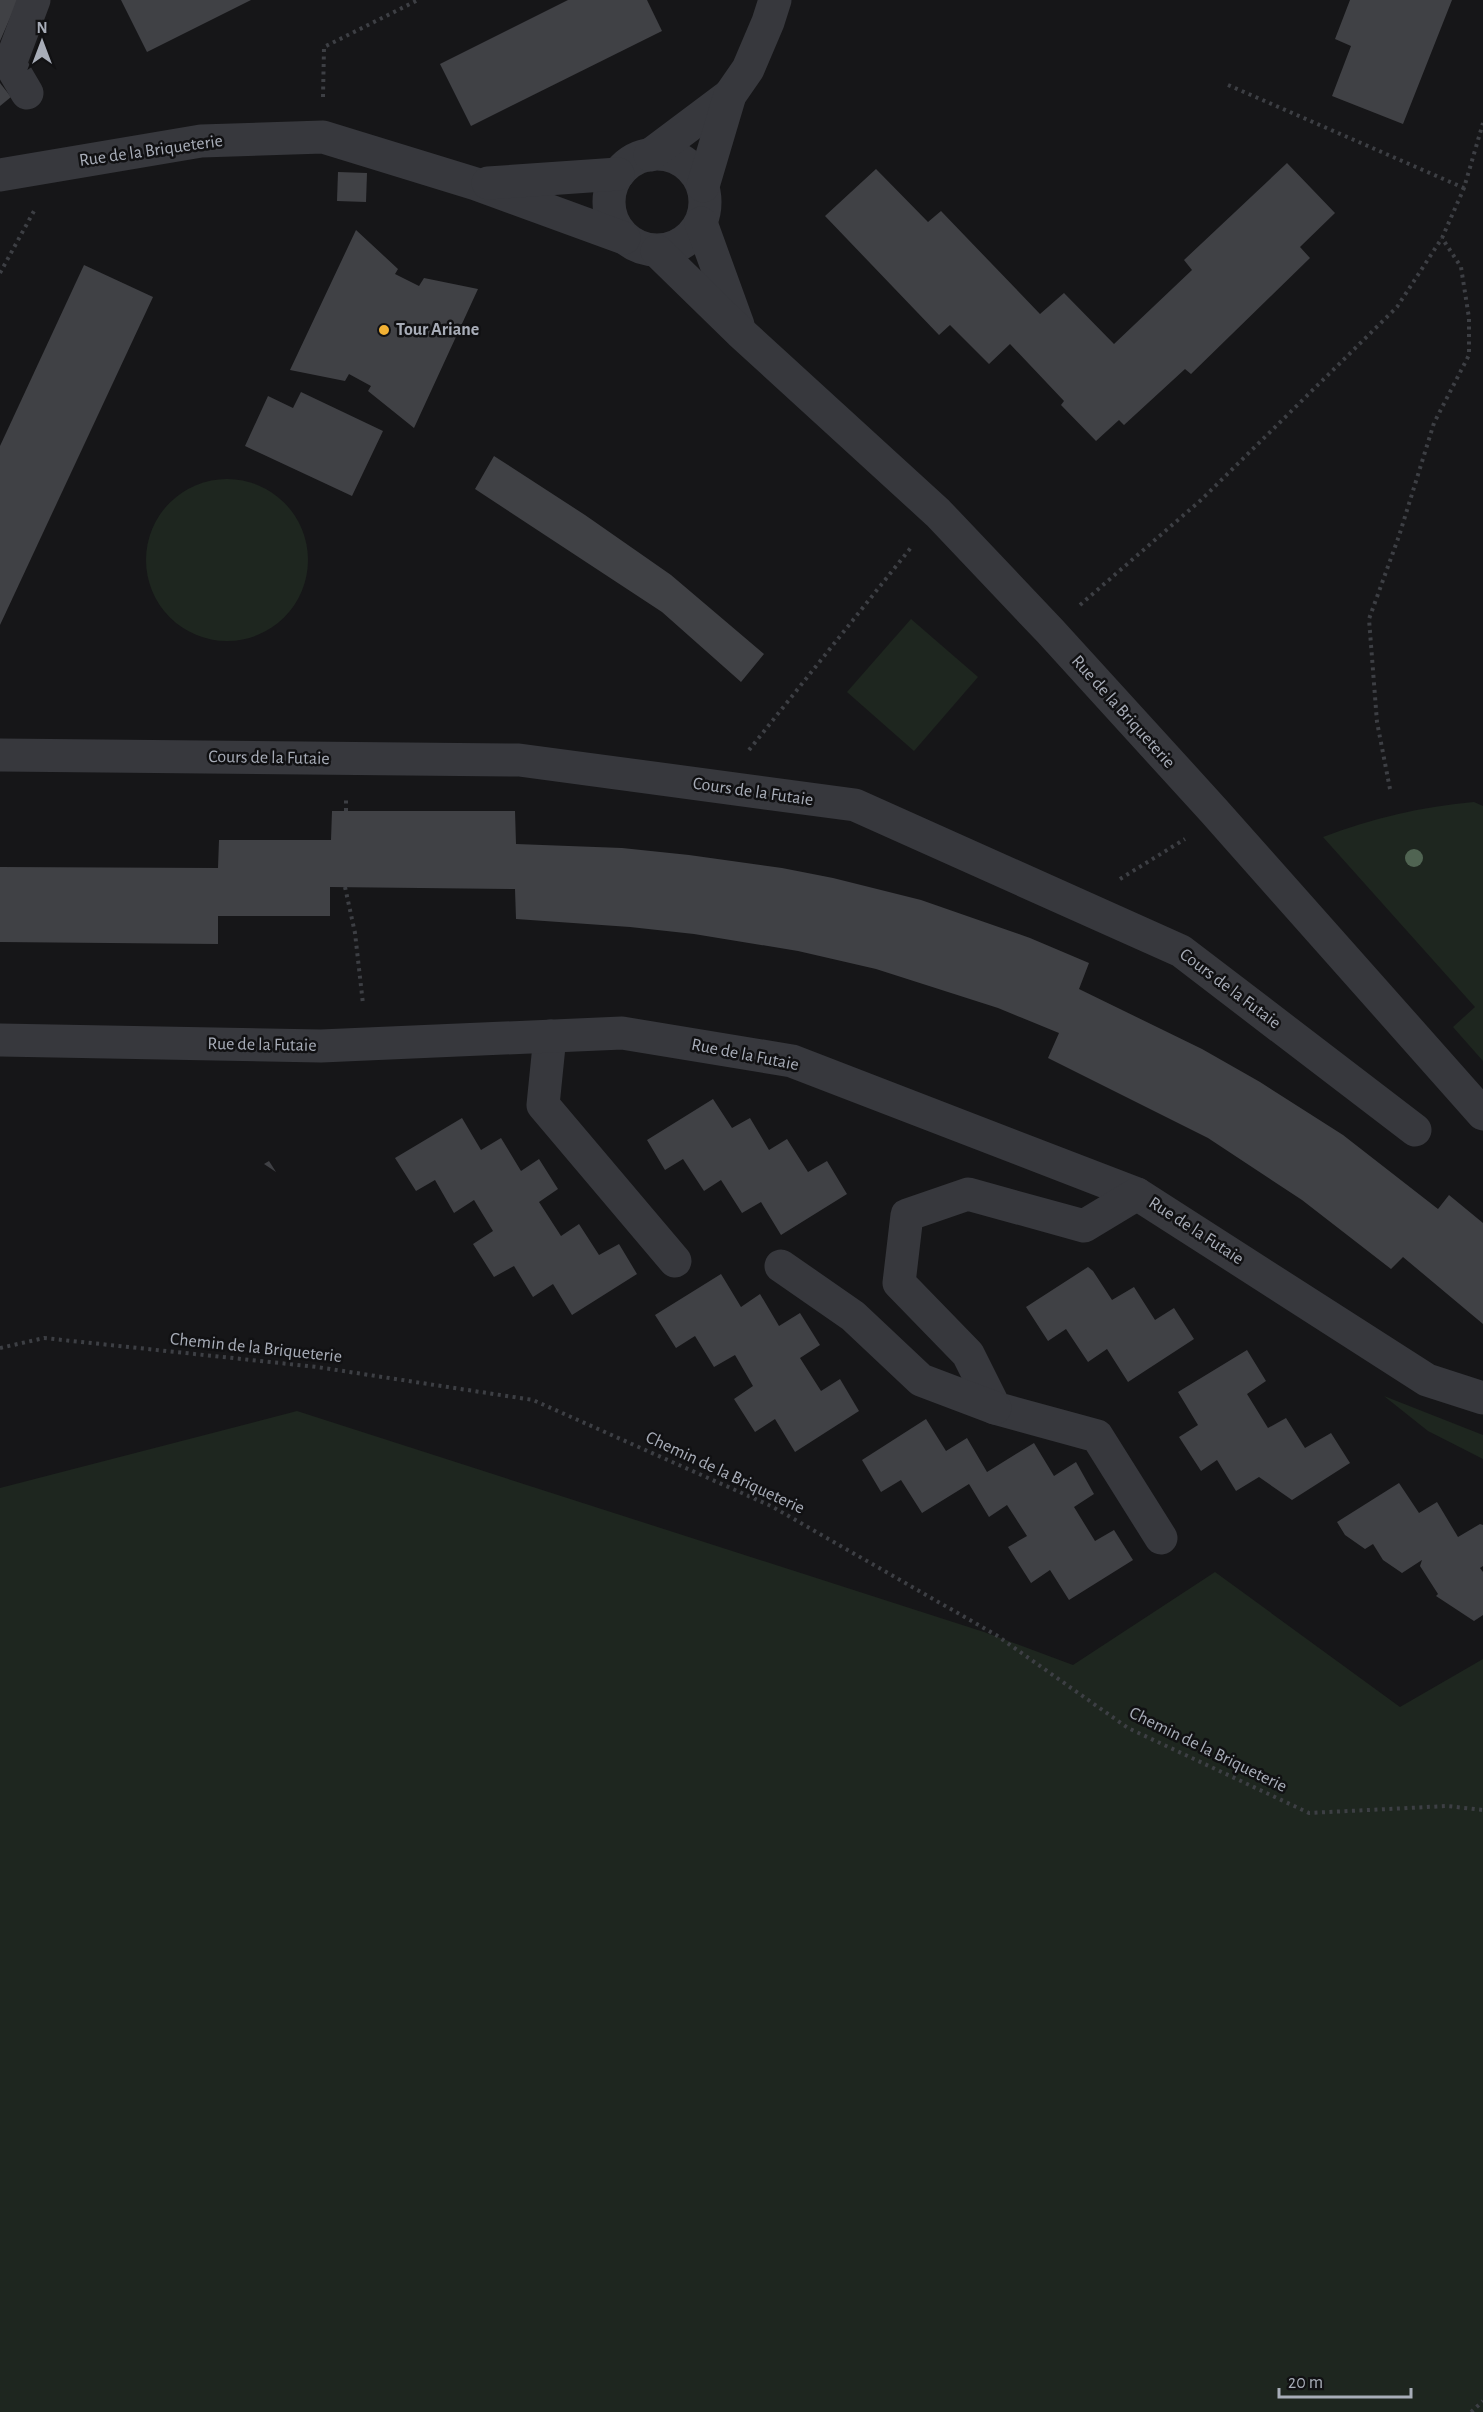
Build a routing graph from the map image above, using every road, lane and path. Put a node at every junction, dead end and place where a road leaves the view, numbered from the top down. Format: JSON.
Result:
{"nodes":[{"id":1,"x":34,"y":0,"type":"edge"},
{"id":2,"x":418,"y":0,"type":"edge"},
{"id":3,"x":775,"y":0,"type":"edge"},
{"id":4,"x":1228,"y":85,"type":"dead end"},
{"id":5,"x":27,"y":93,"type":"dead end"},
{"id":6,"x":730,"y":95,"type":"junction"},
{"id":7,"x":1483,"y":123,"type":"edge"},
{"id":8,"x":322,"y":137,"type":"junction"},
{"id":9,"x":650,"y":155,"type":"junction"},
{"id":10,"x":59,"y":165,"type":"junction"},
{"id":11,"x":618,"y":174,"type":"junction"},
{"id":12,"x":0,"y":175,"type":"edge"},
{"id":13,"x":476,"y":184,"type":"junction"},
{"id":14,"x":703,"y":186,"type":"junction"},
{"id":15,"x":1464,"y":188,"type":"junction"},
{"id":16,"x":701,"y":223,"type":"junction"},
{"id":17,"x":624,"y":238,"type":"junction"},
{"id":18,"x":1442,"y":238,"type":"junction"},
{"id":19,"x":657,"y":251,"type":"junction"},
{"id":20,"x":0,"y":273,"type":"edge"},
{"id":21,"x":740,"y":332,"type":"junction"},
{"id":22,"x":938,"y":513,"type":"junction"},
{"id":23,"x":1050,"y":631,"type":"junction"},
{"id":24,"x":0,"y":755,"type":"edge"},
{"id":25,"x":719,"y":787,"type":"junction"},
{"id":26,"x":1389,"y":789,"type":"dead end"},
{"id":27,"x":1214,"y":811,"type":"junction"},
{"id":28,"x":345,"y":887,"type":"dead end"},
{"id":29,"x":1079,"y":905,"type":"junction"},
{"id":30,"x":550,"y":1035,"type":"junction"},
{"id":31,"x":0,"y":1040,"type":"edge"},
{"id":32,"x":368,"y":1044,"type":"junction"},
{"id":33,"x":1483,"y":1114,"type":"edge"},
{"id":34,"x":1415,"y":1130,"type":"dead end"},
{"id":35,"x":1137,"y":1194,"type":"junction"},
{"id":36,"x":675,"y":1261,"type":"dead end"},
{"id":37,"x":781,"y":1266,"type":"dead end"},
{"id":38,"x":0,"y":1348,"type":"edge"},
{"id":39,"x":1483,"y":1398,"type":"edge"},
{"id":40,"x":995,"y":1408,"type":"junction"},
{"id":41,"x":1161,"y":1538,"type":"dead end"},
{"id":42,"x":1483,"y":1810,"type":"edge"},
{"id":43,"x":1483,"y":2401,"type":"edge"},
{"id":44,"x":1471,"y":2412,"type":"edge"}],
"edges":[{"from":1,"to":5,"type":"street"},
{"from":2,"to":8,"type":"path"},
{"from":3,"to":6,"type":"street"},
{"from":4,"to":15,"type":"path"},
{"from":6,"to":9,"type":"street"},
{"from":6,"to":14,"type":"street"},
{"from":7,"to":15,"type":"path"},
{"from":8,"to":10,"type":"street","name":"Rue de la Briqueterie"},
{"from":8,"to":13,"type":"street","name":"Rue de la Briqueterie"},
{"from":9,"to":11,"type":"street"},
{"from":9,"to":14,"type":"street"},
{"from":10,"to":12,"type":"street","name":"Rue de la Briqueterie"},
{"from":10,"to":20,"type":"path"},
{"from":11,"to":13,"type":"street","name":"Rue de la Briqueterie"},
{"from":11,"to":17,"type":"street"},
{"from":13,"to":17,"type":"street","name":"Rue de la Briqueterie"},
{"from":14,"to":16,"type":"street"},
{"from":15,"to":18,"type":"path"},
{"from":16,"to":19,"type":"street"},
{"from":16,"to":21,"type":"street","name":"Rue de la Briqueterie"},
{"from":17,"to":19,"type":"street"},
{"from":18,"to":23,"type":"path"},
{"from":18,"to":26,"type":"path"},
{"from":19,"to":21,"type":"street","name":"Rue de la Briqueterie"},
{"from":21,"to":22,"type":"street","name":"Rue de la Briqueterie"},
{"from":22,"to":23,"type":"street","name":"Rue de la Briqueterie"},
{"from":22,"to":25,"type":"path"},
{"from":23,"to":27,"type":"street","name":"Rue de la Briqueterie"},
{"from":24,"to":25,"type":"street","name":"Cours de la Futaie"},
{"from":25,"to":29,"type":"street","name":"Cours de la Futaie"},
{"from":27,"to":29,"type":"path"},
{"from":27,"to":33,"type":"street","name":"Rue de la Briqueterie"},
{"from":28,"to":32,"type":"path"},
{"from":29,"to":34,"type":"street","name":"Cours de la Futaie"},
{"from":30,"to":32,"type":"street","name":"Rue de la Futaie"},
{"from":30,"to":35,"type":"street","name":"Rue de la Futaie"},
{"from":30,"to":36,"type":"street"},
{"from":31,"to":32,"type":"street","name":"Rue de la Futaie"},
{"from":35,"to":39,"type":"street","name":"Rue de la Futaie"},
{"from":35,"to":40,"type":"street"},
{"from":37,"to":40,"type":"street"},
{"from":38,"to":42,"type":"path","name":"Chemin de la Briqueterie"},
{"from":40,"to":41,"type":"street"},
{"from":43,"to":44,"type":"path"}]}
